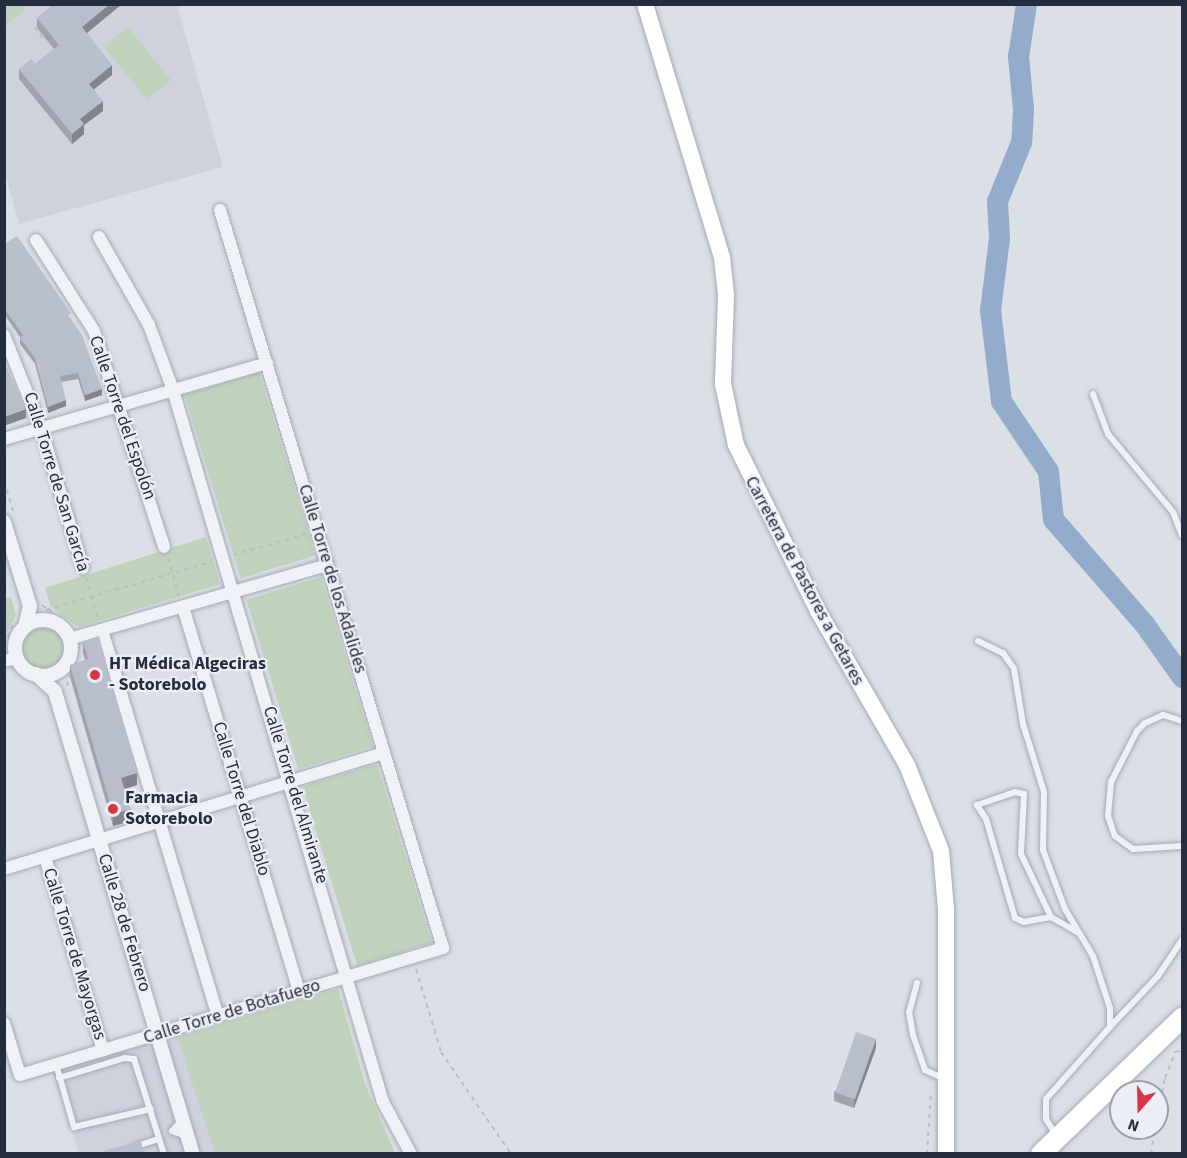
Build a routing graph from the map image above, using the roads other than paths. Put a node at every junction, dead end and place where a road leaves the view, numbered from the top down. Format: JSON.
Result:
{"nodes":[{"id":1,"x":645,"y":4,"type":"edge"},
{"id":2,"x":220,"y":210,"type":"dead end"},
{"id":3,"x":99,"y":237,"type":"dead end"},
{"id":4,"x":36,"y":240,"type":"dead end"},
{"id":5,"x":4,"y":335,"type":"edge"},
{"id":6,"x":267,"y":363,"type":"junction"},
{"id":7,"x":173,"y":390,"type":"junction"},
{"id":8,"x":1093,"y":394,"type":"dead end"},
{"id":9,"x":121,"y":404,"type":"junction"},
{"id":10,"x":41,"y":428,"type":"junction"},
{"id":11,"x":4,"y":439,"type":"edge"},
{"id":12,"x":11,"y":523,"type":"edge"},
{"id":13,"x":1182,"y":535,"type":"edge"},
{"id":14,"x":164,"y":547,"type":"road end"},
{"id":15,"x":327,"y":565,"type":"junction"},
{"id":16,"x":83,"y":568,"type":"road end"},
{"id":17,"x":234,"y":592,"type":"junction"},
{"id":18,"x":35,"y":603,"type":"junction"},
{"id":19,"x":183,"y":607,"type":"junction"},
{"id":20,"x":44,"y":615,"type":"junction"},
{"id":21,"x":20,"y":624,"type":"junction"},
{"id":22,"x":102,"y":630,"type":"junction"},
{"id":23,"x":73,"y":638,"type":"junction"},
{"id":24,"x":978,"y":640,"type":"dead end"},
{"id":25,"x":11,"y":660,"type":"edge"},
{"id":26,"x":61,"y":669,"type":"junction"},
{"id":27,"x":36,"y":674,"type":"junction"},
{"id":28,"x":62,"y":691,"type":"junction"},
{"id":29,"x":1182,"y":721,"type":"edge"},
{"id":30,"x":384,"y":753,"type":"junction"},
{"id":31,"x":292,"y":782,"type":"junction"},
{"id":32,"x":240,"y":798,"type":"junction"},
{"id":33,"x":159,"y":822,"type":"junction"},
{"id":34,"x":100,"y":840,"type":"junction"},
{"id":35,"x":1182,"y":846,"type":"edge"},
{"id":36,"x":45,"y":857,"type":"junction"},
{"id":37,"x":4,"y":869,"type":"edge"},
{"id":38,"x":1052,"y":917,"type":"junction"},
{"id":39,"x":1079,"y":933,"type":"junction"},
{"id":40,"x":1182,"y":940,"type":"edge"},
{"id":41,"x":443,"y":948,"type":"joint"},
{"id":42,"x":349,"y":977,"type":"junction"},
{"id":43,"x":917,"y":983,"type":"dead end"},
{"id":44,"x":299,"y":992,"type":"junction"},
{"id":45,"x":218,"y":1016,"type":"junction"},
{"id":46,"x":1182,"y":1018,"type":"edge"},
{"id":47,"x":4,"y":1023,"type":"edge"},
{"id":48,"x":1110,"y":1027,"type":"junction"},
{"id":49,"x":1182,"y":1029,"type":"edge"},
{"id":50,"x":157,"y":1035,"type":"junction"},
{"id":51,"x":103,"y":1050,"type":"junction"},
{"id":52,"x":56,"y":1065,"type":"junction"},
{"id":53,"x":59,"y":1078,"type":"junction"},
{"id":54,"x":945,"y":1078,"type":"junction"},
{"id":55,"x":151,"y":1109,"type":"junction"},
{"id":56,"x":182,"y":1117,"type":"junction"},
{"id":57,"x":172,"y":1131,"type":"junction"},
{"id":58,"x":159,"y":1137,"type":"junction"},
{"id":59,"x":189,"y":1138,"type":"junction"},
{"id":60,"x":1054,"y":1144,"type":"edge"},
{"id":61,"x":121,"y":1151,"type":"edge"},
{"id":62,"x":164,"y":1154,"type":"edge"},
{"id":63,"x":193,"y":1154,"type":"edge"},
{"id":64,"x":411,"y":1154,"type":"edge"},
{"id":65,"x":946,"y":1154,"type":"edge"},
{"id":66,"x":1041,"y":1154,"type":"edge"}],
"edges":[{"from":1,"to":54,"type":"main road","name":"Carretera de Pastores a Getares"},
{"from":2,"to":6,"type":"street","name":"Calle Torre de los Adalides"},
{"from":3,"to":7,"type":"street","name":"Calle Torre del Almirante"},
{"from":4,"to":9,"type":"street","name":"Calle Torre del Espolón"},
{"from":5,"to":10,"type":"street","name":"Calle Torre de San García"},
{"from":6,"to":7,"type":"street"},
{"from":6,"to":15,"type":"street","name":"Calle Torre de los Adalides"},
{"from":7,"to":9,"type":"street"},
{"from":7,"to":17,"type":"street","name":"Calle Torre del Almirante"},
{"from":8,"to":13,"type":"lane"},
{"from":9,"to":10,"type":"street"},
{"from":9,"to":14,"type":"street","name":"Calle Torre del Espolón"},
{"from":10,"to":11,"type":"street"},
{"from":10,"to":16,"type":"street","name":"Calle Torre de San García"},
{"from":12,"to":18,"type":"street"},
{"from":15,"to":17,"type":"street"},
{"from":15,"to":30,"type":"street","name":"Calle Torre de los Adalides"},
{"from":17,"to":19,"type":"street"},
{"from":17,"to":31,"type":"street","name":"Calle Torre del Almirante"},
{"from":18,"to":20,"type":"street"},
{"from":18,"to":21,"type":"street"},
{"from":19,"to":22,"type":"street"},
{"from":19,"to":32,"type":"street","name":"Calle Torre del Diablo"},
{"from":20,"to":21,"type":"street"},
{"from":20,"to":23,"type":"street"},
{"from":21,"to":25,"type":"street"},
{"from":22,"to":23,"type":"street"},
{"from":22,"to":33,"type":"street"},
{"from":23,"to":26,"type":"street"},
{"from":24,"to":39,"type":"lane"},
{"from":25,"to":27,"type":"street"},
{"from":26,"to":27,"type":"street"},
{"from":26,"to":28,"type":"street"},
{"from":27,"to":28,"type":"street","name":"Calle 28 de Febrero"},
{"from":28,"to":34,"type":"street","name":"Calle 28 de Febrero"},
{"from":29,"to":35,"type":"lane"},
{"from":30,"to":31,"type":"street"},
{"from":30,"to":41,"type":"street","name":"Calle Torre de los Adalides"},
{"from":31,"to":32,"type":"street"},
{"from":31,"to":42,"type":"street","name":"Calle Torre del Almirante"},
{"from":32,"to":33,"type":"street"},
{"from":32,"to":44,"type":"street","name":"Calle Torre del Diablo"},
{"from":33,"to":34,"type":"street"},
{"from":33,"to":45,"type":"street"},
{"from":34,"to":36,"type":"street"},
{"from":34,"to":50,"type":"street","name":"Calle 28 de Febrero"},
{"from":36,"to":37,"type":"street"},
{"from":36,"to":51,"type":"street","name":"Calle Torre de Mayorgas"},
{"from":38,"to":38,"type":"lane"},
{"from":38,"to":39,"type":"lane"},
{"from":39,"to":48,"type":"lane"},
{"from":40,"to":48,"type":"lane"},
{"from":41,"to":42,"type":"street","name":"Calle Torre de Botafuego"},
{"from":42,"to":44,"type":"street","name":"Calle Torre de Botafuego"},
{"from":42,"to":64,"type":"street","name":"Calle Torre del Almirante"},
{"from":43,"to":54,"type":"lane"},
{"from":44,"to":45,"type":"street","name":"Calle Torre de Botafuego"},
{"from":45,"to":50,"type":"street","name":"Calle Torre de Botafuego"},
{"from":46,"to":60,"type":"highway"},
{"from":47,"to":52,"type":"street","name":"Calle Torre de Botafuego"},
{"from":48,"to":60,"type":"lane"},
{"from":49,"to":60,"type":"highway"},
{"from":50,"to":51,"type":"street","name":"Calle Torre de Botafuego"},
{"from":50,"to":56,"type":"street","name":"Calle 28 de Febrero"},
{"from":51,"to":52,"type":"street","name":"Calle Torre de Botafuego"},
{"from":52,"to":53,"type":"lane"},
{"from":53,"to":55,"type":"lane"},
{"from":53,"to":55,"type":"lane"},
{"from":54,"to":65,"type":"main road","name":"Carretera de Pastores a Getares"},
{"from":55,"to":58,"type":"lane"},
{"from":56,"to":57,"type":"lane"},
{"from":56,"to":59,"type":"street","name":"Calle 28 de Febrero"},
{"from":57,"to":58,"type":"lane"},
{"from":57,"to":59,"type":"lane"},
{"from":58,"to":61,"type":"lane"},
{"from":58,"to":62,"type":"lane"},
{"from":59,"to":63,"type":"street","name":"Calle 28 de Febrero"},
{"from":60,"to":66,"type":"highway"}]}
